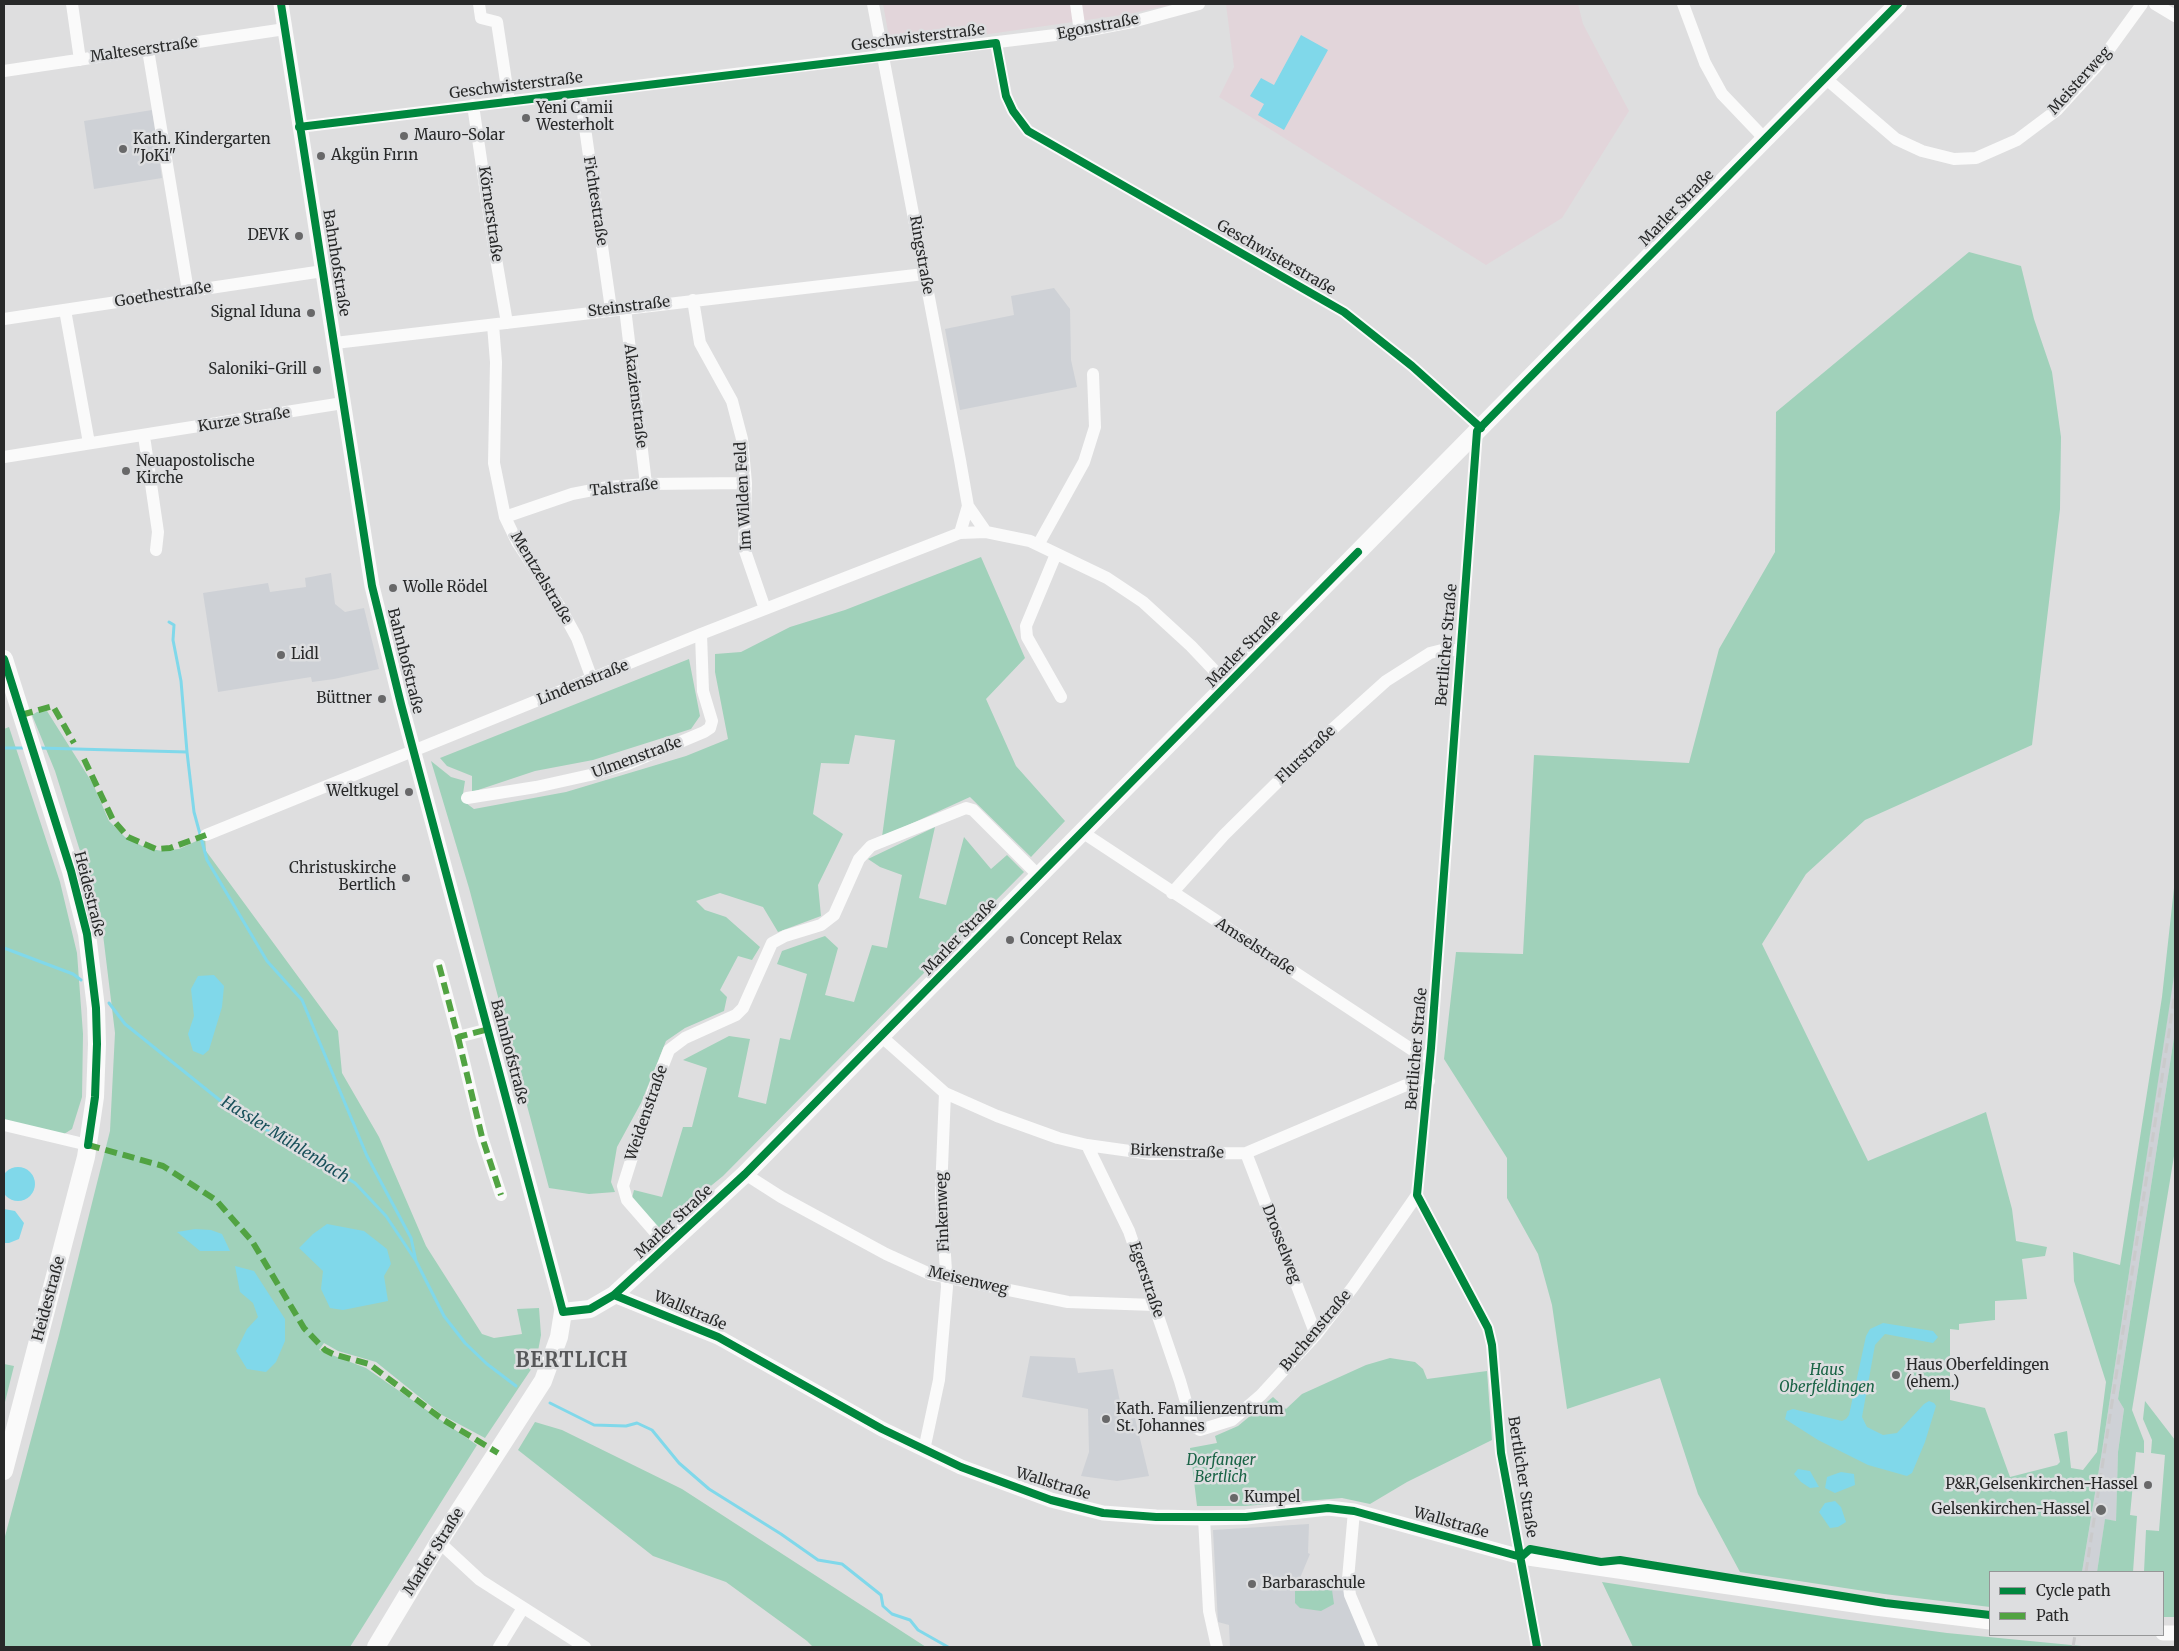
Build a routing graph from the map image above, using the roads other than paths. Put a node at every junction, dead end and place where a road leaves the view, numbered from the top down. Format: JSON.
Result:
{"nodes":[{"id":1,"x":72,"y":4,"type":"edge"},
{"id":2,"x":281,"y":4,"type":"edge"},
{"id":3,"x":479,"y":4,"type":"edge"},
{"id":4,"x":873,"y":4,"type":"edge"},
{"id":5,"x":1076,"y":4,"type":"edge"},
{"id":6,"x":1199,"y":4,"type":"edge"},
{"id":7,"x":1683,"y":4,"type":"edge"},
{"id":8,"x":1898,"y":4,"type":"edge"},
{"id":9,"x":2142,"y":4,"type":"edge"},
{"id":10,"x":2155,"y":4,"type":"edge"},
{"id":11,"x":2175,"y":16,"type":"edge"},
{"id":12,"x":285,"y":29,"type":"junction"},
{"id":13,"x":1080,"y":32,"type":"junction"},
{"id":14,"x":996,"y":43,"type":"junction"},
{"id":15,"x":148,"y":50,"type":"junction"},
{"id":16,"x":883,"y":56,"type":"junction"},
{"id":17,"x":80,"y":60,"type":"junction"},
{"id":18,"x":4,"y":72,"type":"edge"},
{"id":19,"x":1824,"y":77,"type":"junction"},
{"id":20,"x":580,"y":93,"type":"junction"},
{"id":21,"x":509,"y":101,"type":"junction"},
{"id":22,"x":474,"y":105,"type":"junction"},
{"id":23,"x":299,"y":127,"type":"junction"},
{"id":24,"x":1764,"y":138,"type":"junction"},
{"id":25,"x":323,"y":271,"type":"junction"},
{"id":26,"x":924,"y":274,"type":"junction"},
{"id":27,"x":188,"y":290,"type":"junction"},
{"id":28,"x":693,"y":300,"type":"junction"},
{"id":29,"x":624,"y":308,"type":"junction"},
{"id":30,"x":611,"y":309,"type":"junction"},
{"id":31,"x":65,"y":310,"type":"junction"},
{"id":32,"x":4,"y":319,"type":"edge"},
{"id":33,"x":507,"y":323,"type":"junction"},
{"id":34,"x":494,"y":325,"type":"junction"},
{"id":35,"x":334,"y":343,"type":"junction"},
{"id":36,"x":1093,"y":374,"type":"dead end"},
{"id":37,"x":344,"y":403,"type":"junction"},
{"id":38,"x":1479,"y":429,"type":"junction"},
{"id":39,"x":144,"y":436,"type":"junction"},
{"id":40,"x":88,"y":444,"type":"junction"},
{"id":41,"x":4,"y":458,"type":"edge"},
{"id":42,"x":746,"y":483,"type":"junction"},
{"id":43,"x":646,"y":484,"type":"junction"},
{"id":44,"x":968,"y":506,"type":"junction"},
{"id":45,"x":505,"y":517,"type":"junction"},
{"id":46,"x":986,"y":532,"type":"junction"},
{"id":47,"x":960,"y":533,"type":"junction"},
{"id":48,"x":1038,"y":545,"type":"junction"},
{"id":49,"x":156,"y":550,"type":"dead end"},
{"id":50,"x":1056,"y":554,"type":"junction"},
{"id":51,"x":765,"y":609,"type":"junction"},
{"id":52,"x":701,"y":634,"type":"junction"},
{"id":53,"x":1460,"y":651,"type":"junction"},
{"id":54,"x":4,"y":659,"type":"edge"},
{"id":55,"x":592,"y":680,"type":"junction"},
{"id":56,"x":1228,"y":685,"type":"junction"},
{"id":57,"x":1061,"y":697,"type":"dead end"},
{"id":58,"x":413,"y":750,"type":"junction"},
{"id":59,"x":467,"y":798,"type":"dead end"},
{"id":60,"x":1082,"y":832,"type":"junction"},
{"id":61,"x":206,"y":835,"type":"dead end"},
{"id":62,"x":1039,"y":876,"type":"junction"},
{"id":63,"x":1172,"y":893,"type":"junction"},
{"id":64,"x":439,"y":965,"type":"dead end"},
{"id":65,"x":489,"y":1029,"type":"junction"},
{"id":66,"x":458,"y":1037,"type":"junction"},
{"id":67,"x":882,"y":1037,"type":"junction"},
{"id":68,"x":1430,"y":1059,"type":"junction"},
{"id":69,"x":1429,"y":1081,"type":"junction"},
{"id":70,"x":945,"y":1093,"type":"junction"},
{"id":71,"x":4,"y":1125,"type":"edge"},
{"id":72,"x":88,"y":1145,"type":"junction"},
{"id":73,"x":1087,"y":1145,"type":"junction"},
{"id":74,"x":1246,"y":1153,"type":"junction"},
{"id":75,"x":745,"y":1174,"type":"junction"},
{"id":76,"x":501,"y":1195,"type":"dead end"},
{"id":77,"x":1416,"y":1195,"type":"junction"},
{"id":78,"x":668,"y":1247,"type":"junction"},
{"id":79,"x":946,"y":1278,"type":"junction"},
{"id":80,"x":614,"y":1295,"type":"junction"},
{"id":81,"x":1154,"y":1305,"type":"junction"},
{"id":82,"x":563,"y":1312,"type":"junction"},
{"id":83,"x":1316,"y":1335,"type":"junction"},
{"id":84,"x":1191,"y":1420,"type":"joint"},
{"id":85,"x":924,"y":1450,"type":"junction"},
{"id":86,"x":4,"y":1471,"type":"edge"},
{"id":87,"x":1354,"y":1511,"type":"junction"},
{"id":88,"x":1204,"y":1518,"type":"junction"},
{"id":89,"x":439,"y":1542,"type":"junction"},
{"id":90,"x":1520,"y":1557,"type":"junction"},
{"id":91,"x":523,"y":1608,"type":"junction"},
{"id":92,"x":1989,"y":1622,"type":"edge"},
{"id":93,"x":376,"y":1647,"type":"edge"},
{"id":94,"x":499,"y":1647,"type":"edge"},
{"id":95,"x":585,"y":1647,"type":"edge"},
{"id":96,"x":1217,"y":1647,"type":"edge"},
{"id":97,"x":1372,"y":1647,"type":"edge"},
{"id":98,"x":1537,"y":1647,"type":"edge"}],
"edges":[{"from":1,"to":17,"type":"street"},
{"from":2,"to":12,"type":"street","name":"Bahnhofstraße"},
{"from":3,"to":21,"type":"street"},
{"from":4,"to":16,"type":"street","name":"Ringstraße"},
{"from":5,"to":13,"type":"street"},
{"from":6,"to":13,"type":"street","name":"Egonstraße"},
{"from":7,"to":24,"type":"street"},
{"from":8,"to":19,"type":"main road","name":"Marler Straße"},
{"from":9,"to":19,"type":"street","name":"Meisterweg"},
{"from":10,"to":11,"type":"street"},
{"from":12,"to":15,"type":"street","name":"Malteserstraße"},
{"from":12,"to":23,"type":"street","name":"Bahnhofstraße"},
{"from":13,"to":14,"type":"street","name":"Egonstraße"},
{"from":14,"to":16,"type":"street","name":"Geschwisterstraße"},
{"from":14,"to":38,"type":"street","name":"Geschwisterstraße"},
{"from":15,"to":17,"type":"street","name":"Malteserstraße"},
{"from":15,"to":27,"type":"street"},
{"from":16,"to":20,"type":"street","name":"Geschwisterstraße"},
{"from":16,"to":26,"type":"street","name":"Ringstraße"},
{"from":17,"to":18,"type":"street","name":"Malteserstraße"},
{"from":19,"to":24,"type":"main road","name":"Marler Straße"},
{"from":20,"to":21,"type":"street","name":"Geschwisterstraße"},
{"from":20,"to":30,"type":"street","name":"Fichtestraße"},
{"from":21,"to":22,"type":"street","name":"Geschwisterstraße"},
{"from":22,"to":23,"type":"street","name":"Geschwisterstraße"},
{"from":22,"to":33,"type":"street","name":"Körnerstraße"},
{"from":23,"to":25,"type":"street","name":"Bahnhofstraße"},
{"from":24,"to":38,"type":"main road","name":"Marler Straße"},
{"from":25,"to":27,"type":"street","name":"Goethestraße"},
{"from":25,"to":35,"type":"street","name":"Bahnhofstraße"},
{"from":26,"to":28,"type":"street","name":"Steinstraße"},
{"from":26,"to":44,"type":"street","name":"Ringstraße"},
{"from":27,"to":31,"type":"street","name":"Goethestraße"},
{"from":28,"to":29,"type":"street","name":"Steinstraße"},
{"from":28,"to":42,"type":"street","name":"Im Wilden Feld"},
{"from":29,"to":30,"type":"street","name":"Steinstraße"},
{"from":29,"to":43,"type":"street","name":"Akazienstraße"},
{"from":30,"to":33,"type":"street","name":"Steinstraße"},
{"from":31,"to":32,"type":"street","name":"Goethestraße"},
{"from":31,"to":40,"type":"street"},
{"from":33,"to":34,"type":"street","name":"Steinstraße"},
{"from":34,"to":35,"type":"street","name":"Steinstraße"},
{"from":34,"to":45,"type":"street","name":"Mentzelstraße"},
{"from":35,"to":37,"type":"street","name":"Bahnhofstraße"},
{"from":36,"to":48,"type":"street"},
{"from":37,"to":39,"type":"street","name":"Kurze Straße"},
{"from":37,"to":58,"type":"street","name":"Bahnhofstraße"},
{"from":38,"to":53,"type":"street","name":"Bertlicher Straße"},
{"from":38,"to":56,"type":"main road","name":"Marler Straße"},
{"from":39,"to":40,"type":"street","name":"Kurze Straße"},
{"from":39,"to":49,"type":"street"},
{"from":40,"to":41,"type":"street","name":"Kurze Straße"},
{"from":42,"to":43,"type":"street","name":"Talstraße"},
{"from":42,"to":51,"type":"street","name":"Im Wilden Feld"},
{"from":43,"to":45,"type":"street","name":"Talstraße"},
{"from":44,"to":46,"type":"street","name":"Ringstraße"},
{"from":44,"to":47,"type":"street","name":"Ringstraße"},
{"from":45,"to":55,"type":"street","name":"Mentzelstraße"},
{"from":46,"to":47,"type":"street","name":"Lindenstraße"},
{"from":46,"to":48,"type":"street","name":"Lindenstraße"},
{"from":47,"to":51,"type":"street","name":"Lindenstraße"},
{"from":48,"to":50,"type":"street","name":"Lindenstraße"},
{"from":50,"to":56,"type":"street","name":"Lindenstraße"},
{"from":50,"to":57,"type":"street"},
{"from":51,"to":52,"type":"street","name":"Lindenstraße"},
{"from":52,"to":55,"type":"street","name":"Lindenstraße"},
{"from":52,"to":59,"type":"street","name":"Ulmenstraße"},
{"from":53,"to":63,"type":"street","name":"Flurstraße"},
{"from":53,"to":68,"type":"street","name":"Bertlicher Straße"},
{"from":54,"to":72,"type":"main road","name":"Heidestraße"},
{"from":55,"to":58,"type":"street","name":"Lindenstraße"},
{"from":56,"to":60,"type":"main road","name":"Marler Straße"},
{"from":58,"to":61,"type":"street","name":"Lindenstraße"},
{"from":58,"to":65,"type":"street","name":"Bahnhofstraße"},
{"from":60,"to":62,"type":"main road","name":"Marler Straße"},
{"from":60,"to":63,"type":"street","name":"Amselstraße"},
{"from":62,"to":67,"type":"main road","name":"Marler Straße"},
{"from":62,"to":78,"type":"street","name":"Weidenstraße"},
{"from":63,"to":68,"type":"street","name":"Amselstraße"},
{"from":64,"to":66,"type":"street"},
{"from":65,"to":66,"type":"street","name":"Bahnhofstraße"},
{"from":65,"to":82,"type":"street","name":"Bahnhofstraße"},
{"from":66,"to":76,"type":"street"},
{"from":67,"to":70,"type":"street","name":"Birkenstraße"},
{"from":67,"to":75,"type":"main road","name":"Marler Straße"},
{"from":68,"to":69,"type":"street","name":"Bertlicher Straße"},
{"from":69,"to":74,"type":"street","name":"Birkenstraße"},
{"from":69,"to":77,"type":"street","name":"Bertlicher Straße"},
{"from":70,"to":73,"type":"street","name":"Birkenstraße"},
{"from":70,"to":79,"type":"street","name":"Finkenweg"},
{"from":71,"to":72,"type":"street"},
{"from":72,"to":86,"type":"main road","name":"Heidestraße"},
{"from":73,"to":74,"type":"street","name":"Birkenstraße"},
{"from":73,"to":81,"type":"street","name":"Egerstraße"},
{"from":74,"to":83,"type":"street","name":"Drosselweg"},
{"from":75,"to":78,"type":"main road","name":"Marler Straße"},
{"from":75,"to":79,"type":"street","name":"Meisenweg"},
{"from":77,"to":83,"type":"street","name":"Buchenstraße"},
{"from":77,"to":90,"type":"street","name":"Bertlicher Straße"},
{"from":78,"to":80,"type":"main road","name":"Marler Straße"},
{"from":79,"to":81,"type":"street","name":"Meisenweg"},
{"from":79,"to":85,"type":"street","name":"Finkenweg"},
{"from":80,"to":82,"type":"main road","name":"Marler Straße"},
{"from":80,"to":85,"type":"street","name":"Wallstraße"},
{"from":81,"to":84,"type":"street","name":"Egerstraße"},
{"from":82,"to":89,"type":"main road","name":"Marler Straße"},
{"from":83,"to":84,"type":"street","name":"Buchenstraße"},
{"from":85,"to":88,"type":"street","name":"Wallstraße"},
{"from":87,"to":88,"type":"street","name":"Wallstraße"},
{"from":87,"to":90,"type":"street","name":"Wallstraße"},
{"from":87,"to":97,"type":"street"},
{"from":88,"to":96,"type":"street"},
{"from":89,"to":91,"type":"street"},
{"from":89,"to":93,"type":"main road","name":"Marler Straße"},
{"from":90,"to":92,"type":"street","name":"Wallstraße"},
{"from":90,"to":98,"type":"street","name":"Bertlicher Straße"},
{"from":91,"to":94,"type":"street"},
{"from":91,"to":95,"type":"street"}]}
